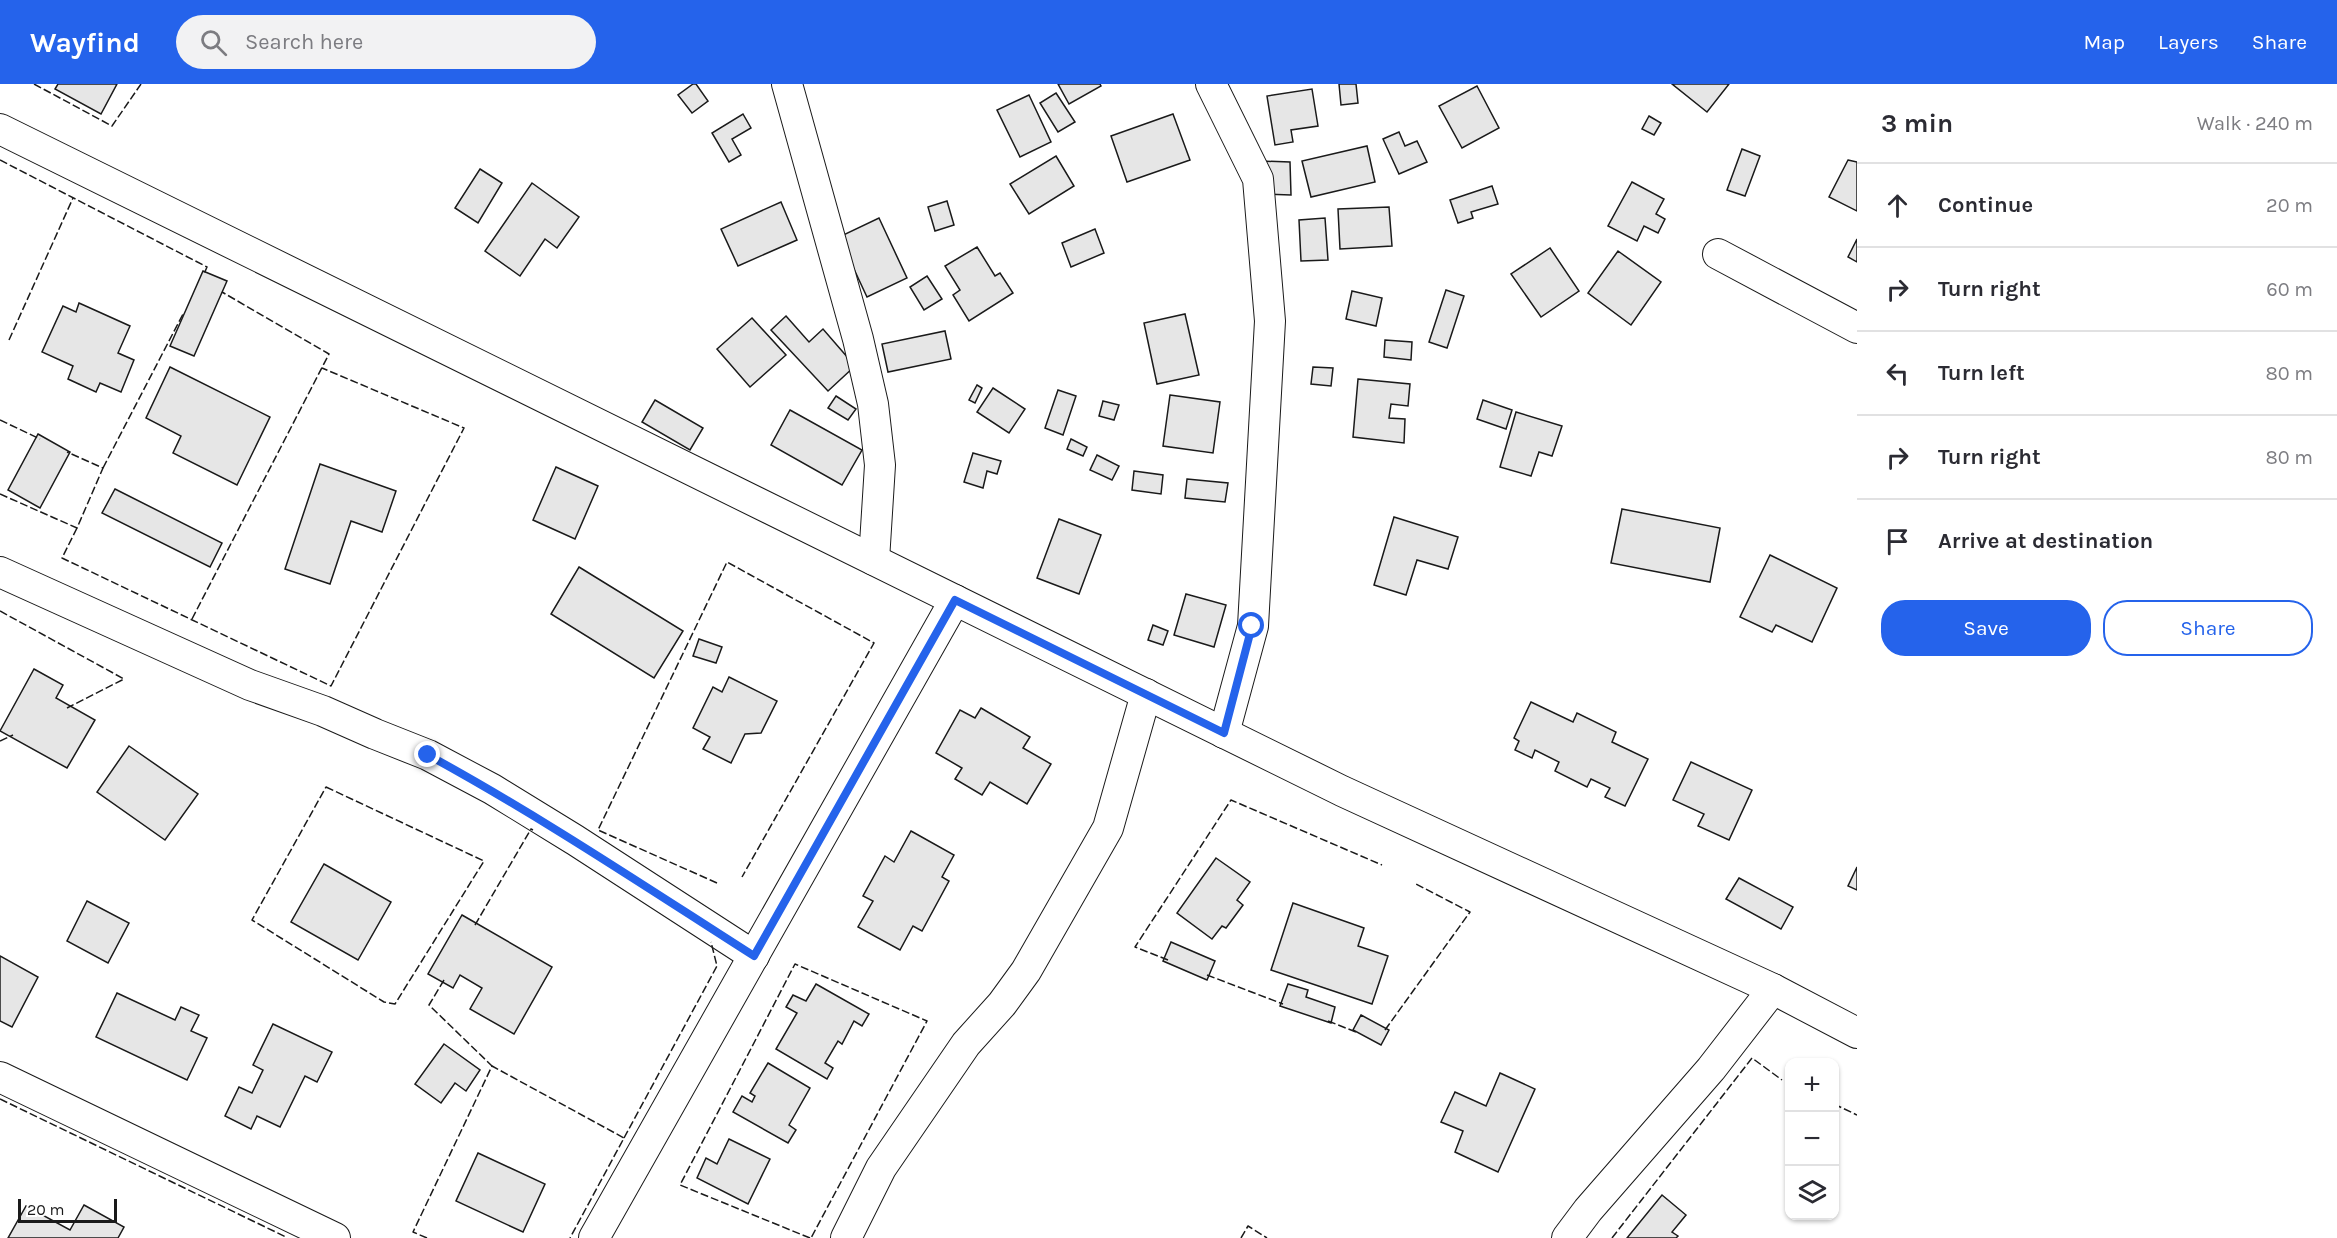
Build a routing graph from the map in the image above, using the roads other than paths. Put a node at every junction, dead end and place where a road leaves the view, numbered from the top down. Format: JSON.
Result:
{"nodes":[{"id":1,"x":787,"y":84,"type":"edge"},
{"id":2,"x":1211,"y":84,"type":"edge"},
{"id":3,"x":0,"y":129,"type":"edge"},
{"id":4,"x":1718,"y":254,"type":"dead end"},
{"id":5,"x":1857,"y":328,"type":"edge"},
{"id":6,"x":874,"y":560,"type":"junction"},
{"id":7,"x":0,"y":572,"type":"edge"},
{"id":8,"x":955,"y":600,"type":"junction"},
{"id":9,"x":1146,"y":694,"type":"junction"},
{"id":10,"x":1224,"y":733,"type":"junction"},
{"id":11,"x":754,"y":956,"type":"junction"},
{"id":12,"x":1773,"y":989,"type":"junction"},
{"id":13,"x":1857,"y":1033,"type":"edge"},
{"id":14,"x":0,"y":1077,"type":"edge"},
{"id":15,"x":335,"y":1238,"type":"edge"},
{"id":16,"x":594,"y":1238,"type":"edge"},
{"id":17,"x":846,"y":1238,"type":"edge"},
{"id":18,"x":1567,"y":1238,"type":"edge"}],
"edges":[{"from":1,"to":6,"type":"street"},
{"from":2,"to":10,"type":"street"},
{"from":3,"to":6,"type":"street"},
{"from":4,"to":5,"type":"street"},
{"from":6,"to":8,"type":"street"},
{"from":7,"to":11,"type":"street"},
{"from":8,"to":9,"type":"street"},
{"from":8,"to":11,"type":"street"},
{"from":9,"to":10,"type":"street"},
{"from":9,"to":17,"type":"street"},
{"from":10,"to":12,"type":"street"},
{"from":11,"to":16,"type":"street"},
{"from":12,"to":13,"type":"street"},
{"from":12,"to":18,"type":"street"},
{"from":14,"to":15,"type":"street"}]}
